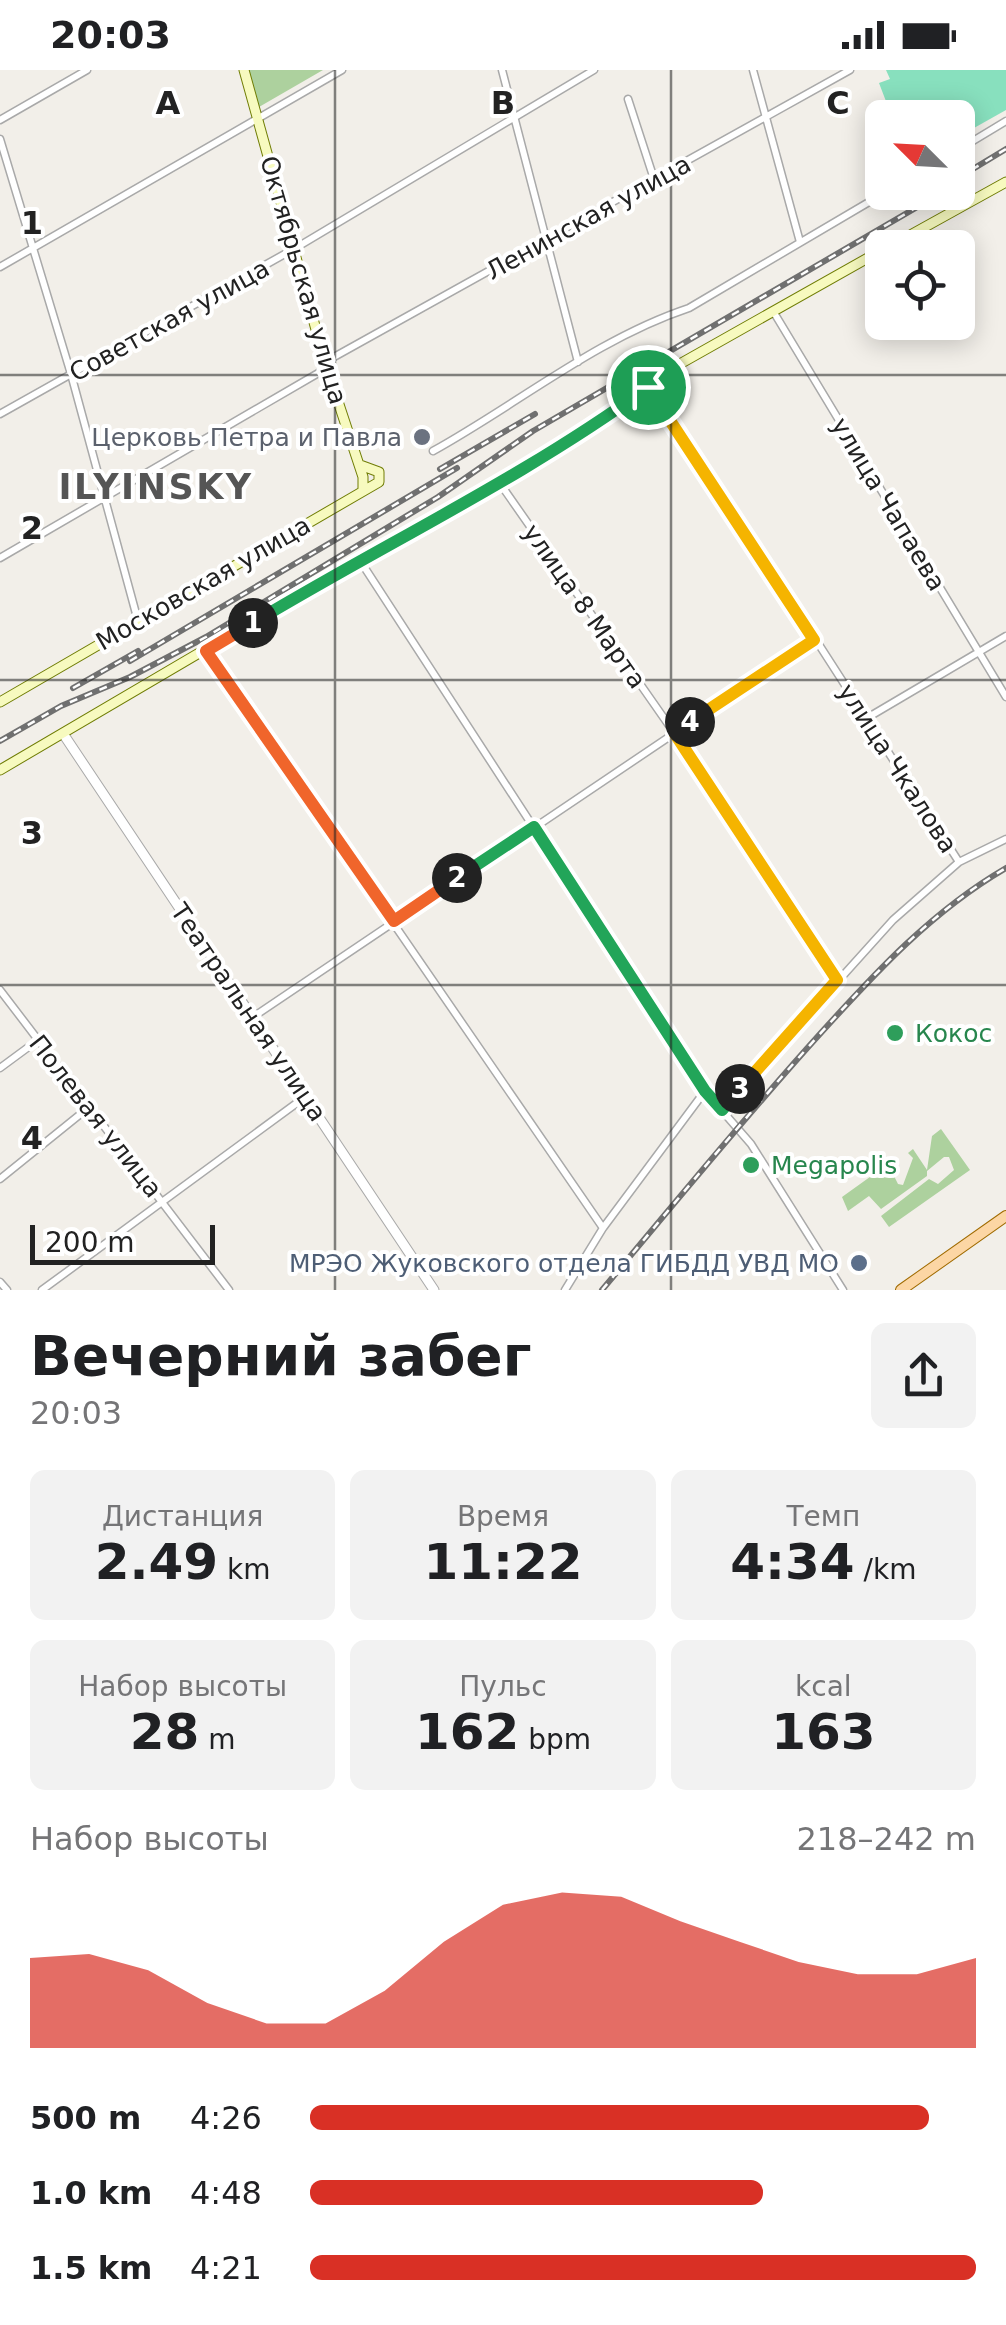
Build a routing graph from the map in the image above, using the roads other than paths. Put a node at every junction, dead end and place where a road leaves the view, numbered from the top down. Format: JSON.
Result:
{"nodes":[{"id":1,"x":87,"y":70,"type":"edge"},
{"id":2,"x":244,"y":70,"type":"edge"},
{"id":3,"x":342,"y":70,"type":"edge"},
{"id":4,"x":502,"y":70,"type":"edge"},
{"id":5,"x":594,"y":70,"type":"edge"},
{"id":6,"x":753,"y":70,"type":"edge"},
{"id":7,"x":850,"y":70,"type":"edge"},
{"id":8,"x":628,"y":98,"type":"dead end"},
{"id":9,"x":514,"y":117,"type":"junction"},
{"id":10,"x":766,"y":117,"type":"junction"},
{"id":11,"x":257,"y":119,"type":"junction"},
{"id":12,"x":0,"y":120,"type":"edge"},
{"id":13,"x":1006,"y":121,"type":"edge"},
{"id":14,"x":0,"y":139,"type":"edge"},
{"id":15,"x":975,"y":140,"type":"edge"},
{"id":16,"x":654,"y":179,"type":"junction"},
{"id":17,"x":1006,"y":182,"type":"edge"},
{"id":18,"x":865,"y":204,"type":"edge"},
{"id":19,"x":919,"y":230,"type":"edge"},
{"id":20,"x":547,"y":241,"type":"junction"},
{"id":21,"x":800,"y":242,"type":"junction"},
{"id":22,"x":34,"y":248,"type":"junction"},
{"id":23,"x":294,"y":250,"type":"junction"},
{"id":24,"x":865,"y":260,"type":"edge"},
{"id":25,"x":0,"y":267,"type":"edge"},
{"id":26,"x":772,"y":311,"type":"junction"},
{"id":27,"x":578,"y":362,"type":"junction"},
{"id":28,"x":326,"y":365,"type":"junction"},
{"id":29,"x":71,"y":374,"type":"junction"},
{"id":30,"x":648,"y":387,"type":"junction"},
{"id":31,"x":0,"y":414,"type":"edge"},
{"id":32,"x":433,"y":452,"type":"dead end"},
{"id":33,"x":360,"y":465,"type":"junction"},
{"id":34,"x":498,"y":482,"type":"junction"},
{"id":35,"x":364,"y":490,"type":"junction"},
{"id":36,"x":105,"y":498,"type":"junction"},
{"id":37,"x":0,"y":558,"type":"edge"},
{"id":38,"x":359,"y":560,"type":"junction"},
{"id":39,"x":138,"y":621,"type":"junction"},
{"id":40,"x":1006,"y":636,"type":"edge"},
{"id":41,"x":814,"y":640,"type":"junction"},
{"id":42,"x":206,"y":651,"type":"junction"},
{"id":43,"x":979,"y":652,"type":"junction"},
{"id":44,"x":1006,"y":697,"type":"edge"},
{"id":45,"x":0,"y":702,"type":"edge"},
{"id":46,"x":867,"y":718,"type":"junction"},
{"id":47,"x":675,"y":734,"type":"junction"},
{"id":48,"x":64,"y":735,"type":"junction"},
{"id":49,"x":0,"y":770,"type":"edge"},
{"id":50,"x":534,"y":827,"type":"junction"},
{"id":51,"x":1006,"y":839,"type":"edge"},
{"id":52,"x":959,"y":862,"type":"junction"},
{"id":53,"x":394,"y":921,"type":"junction"},
{"id":54,"x":837,"y":980,"type":"junction"},
{"id":55,"x":0,"y":990,"type":"edge"},
{"id":56,"x":253,"y":1017,"type":"junction"},
{"id":57,"x":38,"y":1040,"type":"junction"},
{"id":58,"x":0,"y":1068,"type":"edge"},
{"id":59,"x":705,"y":1091,"type":"junction"},
{"id":60,"x":305,"y":1096,"type":"junction"},
{"id":61,"x":88,"y":1108,"type":"junction"},
{"id":62,"x":722,"y":1110,"type":"junction"},
{"id":63,"x":0,"y":1179,"type":"edge"},
{"id":64,"x":161,"y":1200,"type":"junction"},
{"id":65,"x":1006,"y":1216,"type":"edge"},
{"id":66,"x":603,"y":1228,"type":"junction"},
{"id":67,"x":222,"y":1281,"type":"junction"},
{"id":68,"x":0,"y":1282,"type":"edge"},
{"id":69,"x":7,"y":1290,"type":"edge"},
{"id":70,"x":42,"y":1290,"type":"edge"},
{"id":71,"x":211,"y":1290,"type":"edge"},
{"id":72,"x":229,"y":1290,"type":"edge"},
{"id":73,"x":434,"y":1290,"type":"edge"},
{"id":74,"x":565,"y":1290,"type":"edge"},
{"id":75,"x":843,"y":1290,"type":"edge"},
{"id":76,"x":900,"y":1290,"type":"edge"}],
"edges":[{"from":1,"to":12,"type":"street"},
{"from":2,"to":11,"type":"main road","name":"Октябрьская улица"},
{"from":3,"to":11,"type":"street"},
{"from":4,"to":9,"type":"street"},
{"from":5,"to":9,"type":"street","name":"Советская улица"},
{"from":6,"to":10,"type":"street"},
{"from":7,"to":10,"type":"street","name":"Ленинская улица"},
{"from":8,"to":16,"type":"street"},
{"from":9,"to":20,"type":"street"},
{"from":9,"to":23,"type":"street","name":"Советская улица"},
{"from":10,"to":16,"type":"street","name":"Ленинская улица"},
{"from":10,"to":21,"type":"street"},
{"from":11,"to":22,"type":"street"},
{"from":11,"to":23,"type":"main road","name":"Октябрьская улица"},
{"from":13,"to":15,"type":"street"},
{"from":14,"to":22,"type":"street"},
{"from":16,"to":20,"type":"street","name":"Ленинская улица"},
{"from":17,"to":19,"type":"main road"},
{"from":18,"to":21,"type":"street"},
{"from":20,"to":27,"type":"street"},
{"from":20,"to":28,"type":"street","name":"Ленинская улица"},
{"from":21,"to":27,"type":"street"},
{"from":22,"to":25,"type":"street"},
{"from":22,"to":29,"type":"street"},
{"from":23,"to":28,"type":"main road","name":"Октябрьская улица"},
{"from":23,"to":29,"type":"street","name":"Советская улица"},
{"from":24,"to":26,"type":"main road"},
{"from":26,"to":30,"type":"main road"},
{"from":26,"to":43,"type":"street","name":"улица Чапаева"},
{"from":27,"to":32,"type":"street"},
{"from":28,"to":33,"type":"main road","name":"Октябрьская улица"},
{"from":28,"to":36,"type":"street","name":"Ленинская улица"},
{"from":29,"to":31,"type":"street","name":"Советская улица"},
{"from":29,"to":36,"type":"street"},
{"from":30,"to":34,"type":"main road"},
{"from":30,"to":41,"type":"street","name":"улица Чкалова"},
{"from":33,"to":35,"type":"main road","name":"Октябрьская улица"},
{"from":33,"to":35,"type":"main road"},
{"from":34,"to":38,"type":"main road"},
{"from":34,"to":47,"type":"street","name":"улица 8 Марта"},
{"from":35,"to":39,"type":"main road","name":"Московская улица"},
{"from":36,"to":37,"type":"street","name":"Ленинская улица"},
{"from":36,"to":39,"type":"street"},
{"from":38,"to":42,"type":"main road"},
{"from":38,"to":50,"type":"street"},
{"from":39,"to":45,"type":"main road","name":"Московская улица"},
{"from":40,"to":43,"type":"street"},
{"from":41,"to":46,"type":"street","name":"улица Чкалова"},
{"from":41,"to":47,"type":"street"},
{"from":42,"to":48,"type":"main road"},
{"from":42,"to":53,"type":"street"},
{"from":43,"to":44,"type":"street","name":"улица Чапаева"},
{"from":43,"to":46,"type":"street"},
{"from":46,"to":52,"type":"street","name":"улица Чкалова"},
{"from":47,"to":50,"type":"street"},
{"from":47,"to":54,"type":"street","name":"улица 8 Марта"},
{"from":48,"to":49,"type":"main road"},
{"from":48,"to":56,"type":"street","name":"Театральная улица"},
{"from":50,"to":53,"type":"street"},
{"from":50,"to":59,"type":"street"},
{"from":51,"to":52,"type":"street"},
{"from":52,"to":54,"type":"street","name":"улица Чкалова"},
{"from":53,"to":56,"type":"street"},
{"from":53,"to":66,"type":"street"},
{"from":54,"to":62,"type":"street","name":"улица Чкалова"},
{"from":55,"to":57,"type":"street","name":"Полевая улица"},
{"from":56,"to":60,"type":"street","name":"Театральная улица"},
{"from":57,"to":58,"type":"street"},
{"from":57,"to":61,"type":"street","name":"Полевая улица"},
{"from":59,"to":62,"type":"street"},
{"from":59,"to":66,"type":"street"},
{"from":60,"to":64,"type":"street"},
{"from":60,"to":73,"type":"street","name":"Театральная улица"},
{"from":61,"to":63,"type":"street"},
{"from":61,"to":64,"type":"street","name":"Полевая улица"},
{"from":62,"to":75,"type":"street"},
{"from":64,"to":67,"type":"street","name":"Полевая улица"},
{"from":64,"to":70,"type":"street"},
{"from":65,"to":76,"type":"main road"},
{"from":66,"to":74,"type":"street"},
{"from":67,"to":71,"type":"street"},
{"from":67,"to":72,"type":"street","name":"Полевая улица"},
{"from":68,"to":69,"type":"street"}]}
